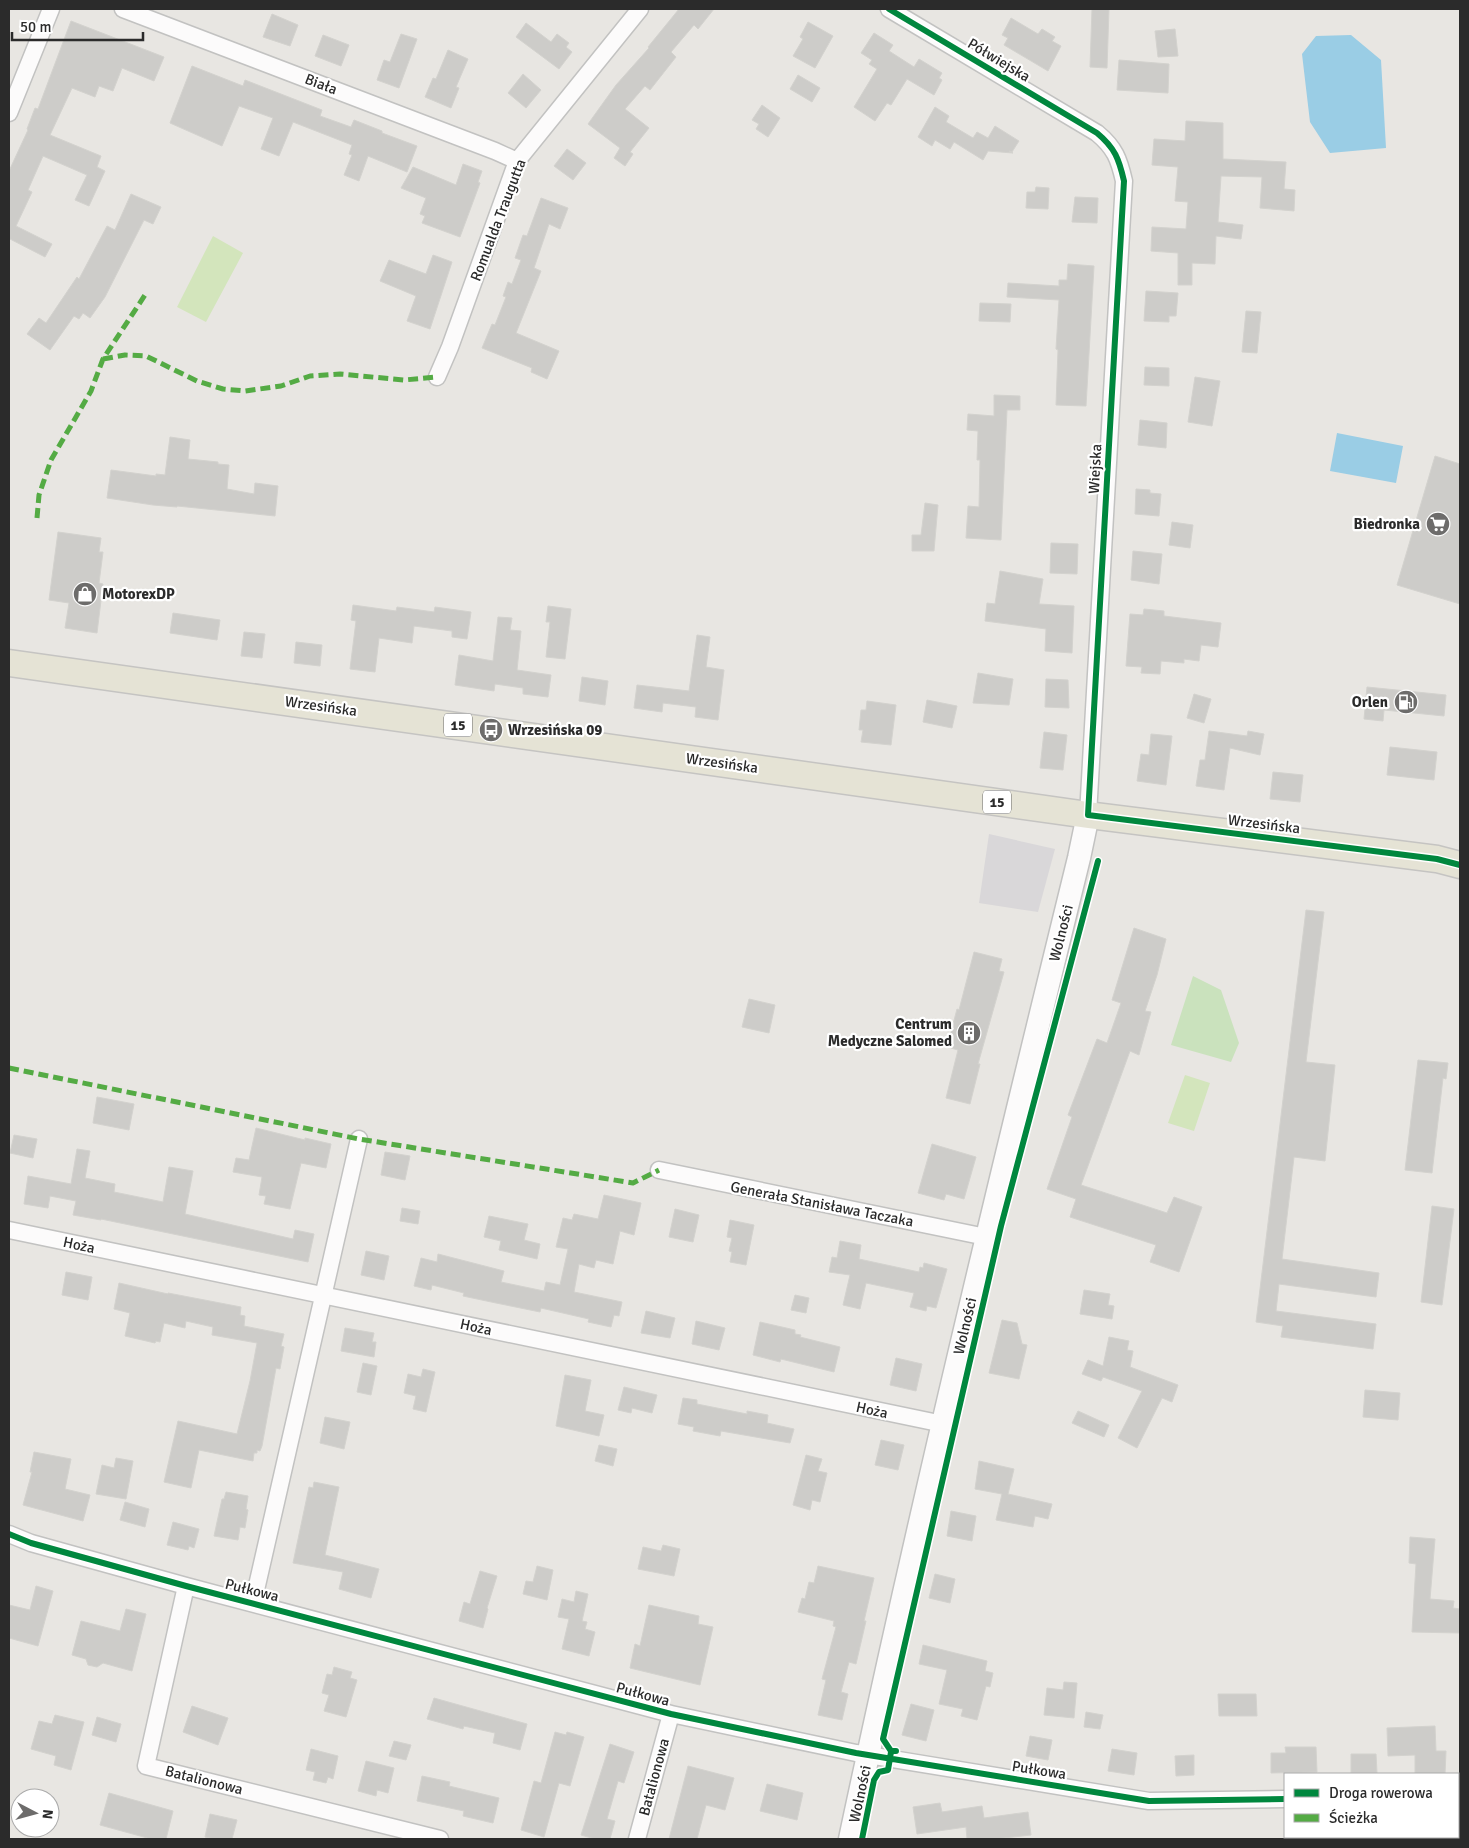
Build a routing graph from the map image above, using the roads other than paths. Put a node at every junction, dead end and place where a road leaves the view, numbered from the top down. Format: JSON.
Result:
{"nodes":[{"id":1,"x":51,"y":9,"type":"edge"},
{"id":2,"x":123,"y":9,"type":"edge"},
{"id":3,"x":640,"y":9,"type":"edge"},
{"id":4,"x":889,"y":9,"type":"edge"},
{"id":5,"x":9,"y":113,"type":"edge"},
{"id":6,"x":1097,"y":133,"type":"joint"},
{"id":7,"x":517,"y":161,"type":"junction"},
{"id":8,"x":437,"y":377,"type":"dead end"},
{"id":9,"x":9,"y":663,"type":"edge"},
{"id":10,"x":1088,"y":815,"type":"junction"},
{"id":11,"x":1452,"y":860,"type":"edge"},
{"id":12,"x":359,"y":1138,"type":"dead end"},
{"id":13,"x":659,"y":1170,"type":"dead end"},
{"id":14,"x":9,"y":1230,"type":"edge"},
{"id":15,"x":986,"y":1237,"type":"junction"},
{"id":16,"x":324,"y":1294,"type":"junction"},
{"id":17,"x":943,"y":1424,"type":"junction"},
{"id":18,"x":9,"y":1534,"type":"edge"},
{"id":19,"x":186,"y":1586,"type":"junction"},
{"id":20,"x":253,"y":1603,"type":"junction"},
{"id":21,"x":671,"y":1714,"type":"junction"},
{"id":22,"x":868,"y":1755,"type":"junction"},
{"id":23,"x":1284,"y":1799,"type":"edge"},
{"id":24,"x":440,"y":1839,"type":"edge"},
{"id":25,"x":637,"y":1839,"type":"edge"},
{"id":26,"x":850,"y":1839,"type":"edge"}],
"edges":[{"from":1,"to":5,"type":"street"},
{"from":2,"to":7,"type":"street","name":"Biała"},
{"from":3,"to":7,"type":"street","name":"Romualda Traugutta"},
{"from":4,"to":6,"type":"street","name":"Półwiejska"},
{"from":6,"to":10,"type":"street","name":"Wiejska"},
{"from":7,"to":8,"type":"street","name":"Romualda Traugutta"},
{"from":9,"to":10,"type":"main road","name":"Wrzesińska","number":"15"},
{"from":10,"to":11,"type":"main road","name":"Wrzesińska","number":"15"},
{"from":10,"to":15,"type":"street","name":"Wolności"},
{"from":12,"to":16,"type":"street"},
{"from":13,"to":15,"type":"street","name":"Generała Stanisława Taczaka"},
{"from":14,"to":16,"type":"street","name":"Hoża"},
{"from":15,"to":17,"type":"street","name":"Wolności"},
{"from":16,"to":17,"type":"street","name":"Hoża"},
{"from":16,"to":20,"type":"street"},
{"from":17,"to":22,"type":"street","name":"Wolności"},
{"from":18,"to":19,"type":"street","name":"Pułkowa"},
{"from":19,"to":20,"type":"street","name":"Pułkowa"},
{"from":19,"to":24,"type":"street","name":"Batalionowa"},
{"from":20,"to":21,"type":"street","name":"Pułkowa"},
{"from":21,"to":22,"type":"street","name":"Pułkowa"},
{"from":21,"to":25,"type":"street","name":"Batalionowa"},
{"from":22,"to":23,"type":"street","name":"Pułkowa"},
{"from":22,"to":26,"type":"street","name":"Wolności"}]}
